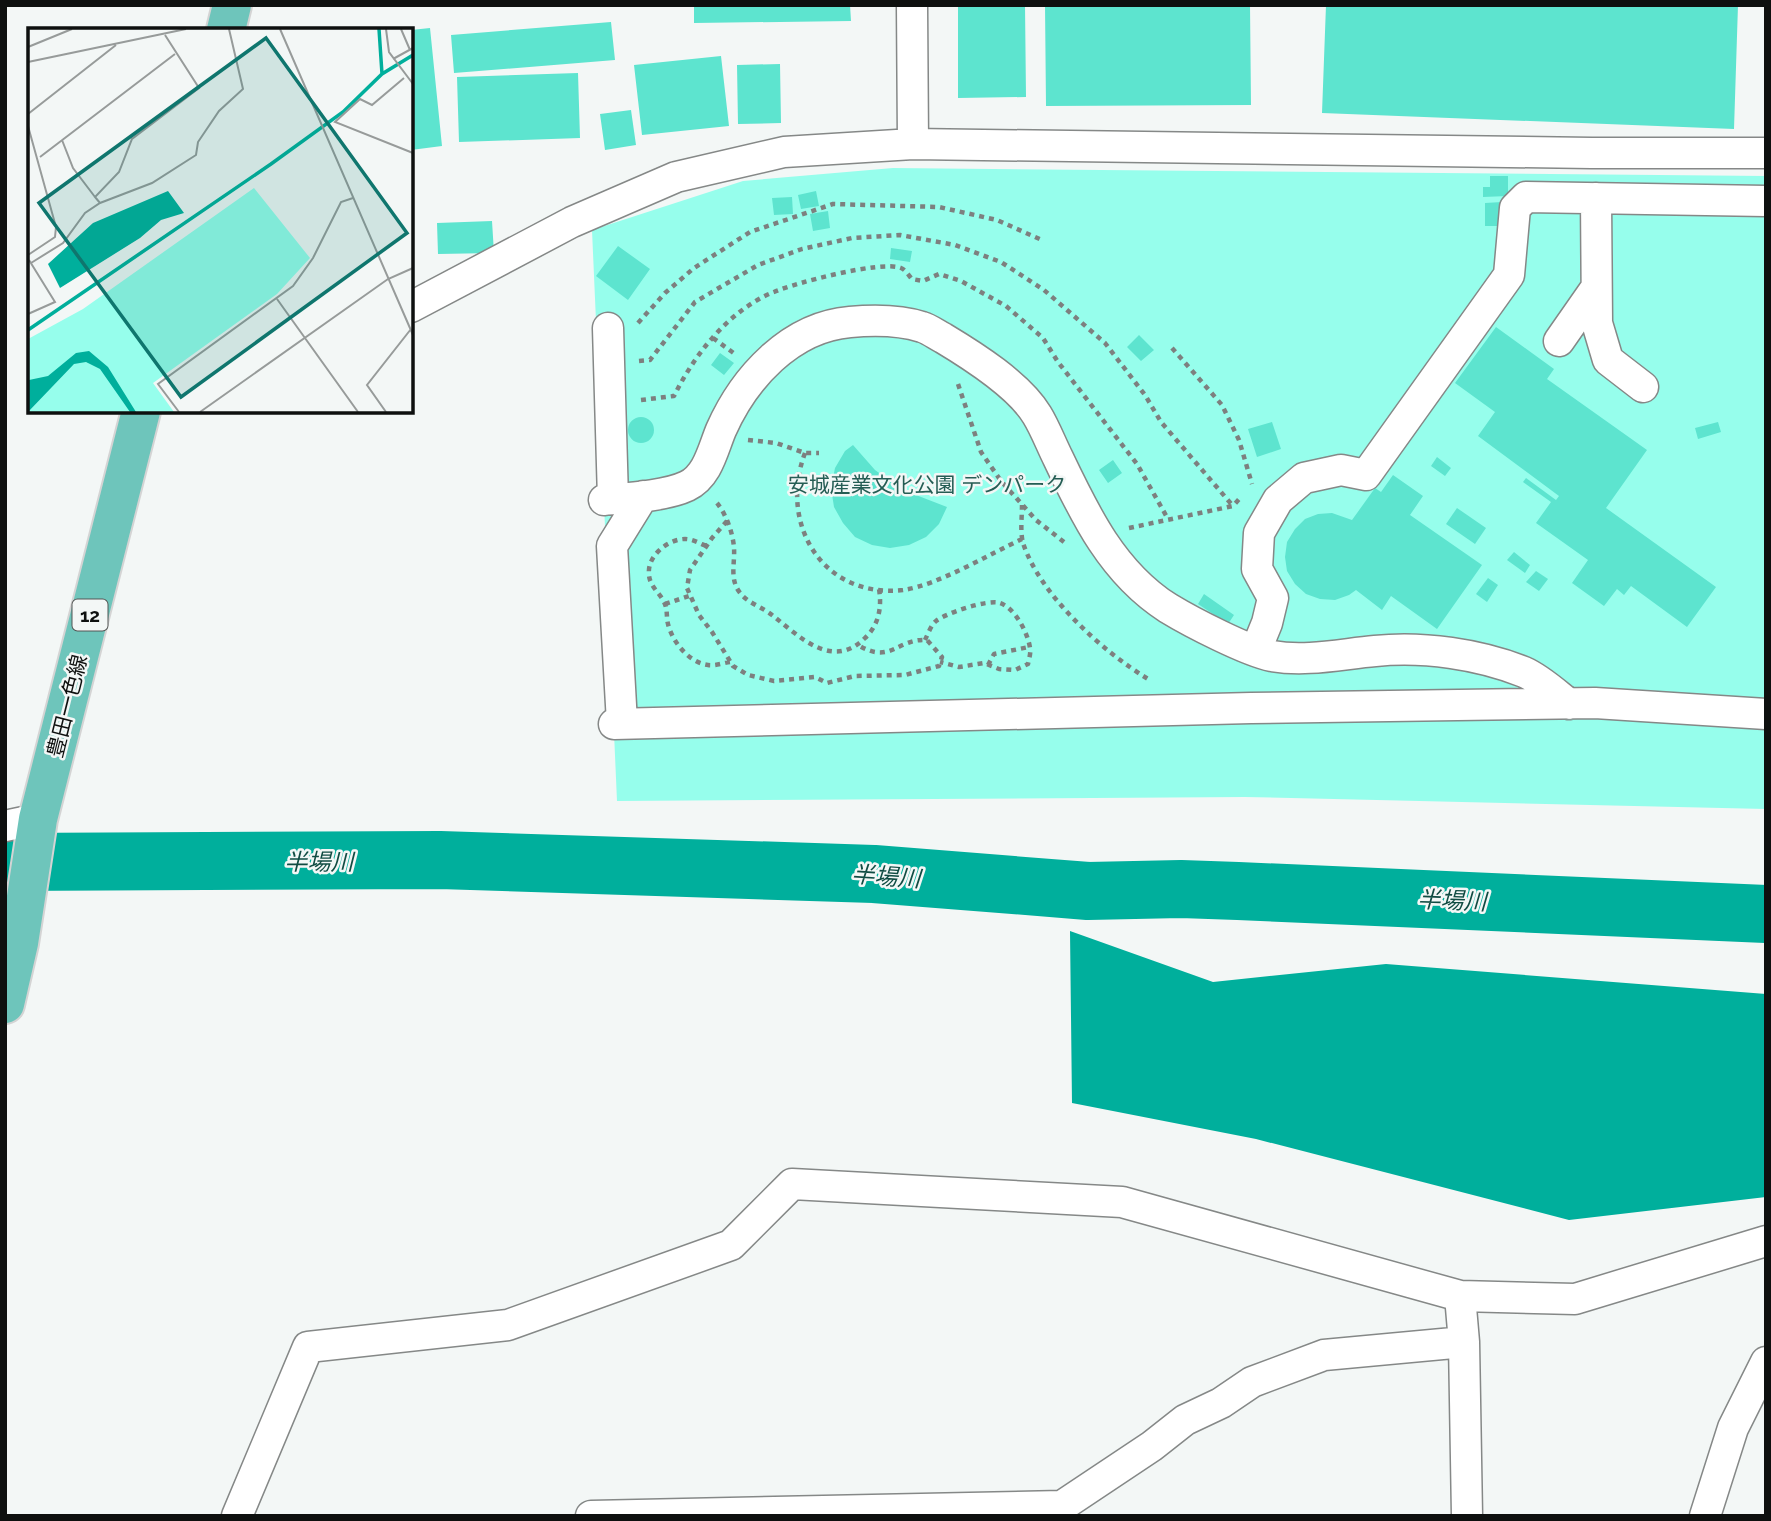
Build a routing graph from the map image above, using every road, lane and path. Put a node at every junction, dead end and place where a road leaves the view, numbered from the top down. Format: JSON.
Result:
{"nodes":[{"id":1,"x":232,"y":5,"type":"edge"},
{"id":2,"x":912,"y":5,"type":"edge"},
{"id":3,"x":226,"y":28,"type":"edge"},
{"id":4,"x":913,"y":144,"type":"junction"},
{"id":5,"x":1766,"y":153,"type":"edge"},
{"id":6,"x":1596,"y":198,"type":"junction"},
{"id":7,"x":1766,"y":201,"type":"edge"},
{"id":8,"x":1044,"y":241,"type":"dead end"},
{"id":9,"x":1596,"y":288,"type":"junction"},
{"id":10,"x":413,"y":306,"type":"edge"},
{"id":11,"x":608,"y":328,"type":"joint"},
{"id":12,"x":947,"y":340,"type":"junction"},
{"id":13,"x":1559,"y":341,"type":"dead end"},
{"id":14,"x":1172,"y":348,"type":"dead end"},
{"id":15,"x":1643,"y":387,"type":"dead end"},
{"id":16,"x":140,"y":413,"type":"edge"},
{"id":17,"x":718,"y":439,"type":"junction"},
{"id":18,"x":805,"y":453,"type":"junction"},
{"id":19,"x":819,"y":453,"type":"dead end"},
{"id":20,"x":695,"y":479,"type":"junction"},
{"id":21,"x":1252,"y":486,"type":"dead end"},
{"id":22,"x":643,"y":496,"type":"junction"},
{"id":23,"x":1242,"y":496,"type":"dead end"},
{"id":24,"x":1023,"y":504,"type":"junction"},
{"id":25,"x":727,"y":521,"type":"junction"},
{"id":26,"x":1093,"y":526,"type":"junction"},
{"id":27,"x":1022,"y":539,"type":"junction"},
{"id":28,"x":706,"y":546,"type":"junction"},
{"id":29,"x":1071,"y":546,"type":"dead end"},
{"id":30,"x":879,"y":589,"type":"junction"},
{"id":31,"x":689,"y":596,"type":"junction"},
{"id":32,"x":665,"y":604,"type":"junction"},
{"id":33,"x":925,"y":640,"type":"junction"},
{"id":34,"x":858,"y":645,"type":"junction"},
{"id":35,"x":1030,"y":647,"type":"junction"},
{"id":36,"x":1256,"y":650,"type":"junction"},
{"id":37,"x":730,"y":662,"type":"junction"},
{"id":38,"x":940,"y":662,"type":"junction"},
{"id":39,"x":988,"y":665,"type":"junction"},
{"id":40,"x":1149,"y":679,"type":"dead end"},
{"id":41,"x":1569,"y":704,"type":"junction"},
{"id":42,"x":1766,"y":714,"type":"edge"},
{"id":43,"x":22,"y":823,"type":"edge"},
{"id":44,"x":5,"y":1004,"type":"edge"},
{"id":45,"x":1766,"y":1241,"type":"edge"},
{"id":46,"x":1460,"y":1296,"type":"junction"},
{"id":47,"x":1464,"y":1342,"type":"junction"},
{"id":48,"x":1766,"y":1362,"type":"edge"},
{"id":49,"x":237,"y":1516,"type":"edge"},
{"id":50,"x":591,"y":1516,"type":"edge"},
{"id":51,"x":1468,"y":1516,"type":"edge"},
{"id":52,"x":1704,"y":1516,"type":"edge"}],
"edges":[{"from":1,"to":3,"type":"main road"},
{"from":2,"to":4,"type":"street"},
{"from":4,"to":5,"type":"street"},
{"from":4,"to":10,"type":"street"},
{"from":6,"to":7,"type":"street"},
{"from":6,"to":9,"type":"street"},
{"from":6,"to":36,"type":"street"},
{"from":8,"to":11,"type":"path"},
{"from":9,"to":13,"type":"street"},
{"from":9,"to":15,"type":"street"},
{"from":11,"to":22,"type":"street"},
{"from":12,"to":17,"type":"street"},
{"from":12,"to":24,"type":"path"},
{"from":12,"to":26,"type":"street"},
{"from":14,"to":21,"type":"path"},
{"from":16,"to":43,"type":"main road","name":"豊田一色線","number":"12"},
{"from":17,"to":18,"type":"path"},
{"from":17,"to":20,"type":"street"},
{"from":18,"to":19,"type":"path"},
{"from":18,"to":30,"type":"path"},
{"from":20,"to":22,"type":"street"},
{"from":20,"to":25,"type":"path"},
{"from":22,"to":41,"type":"street"},
{"from":23,"to":26,"type":"path"},
{"from":24,"to":27,"type":"path"},
{"from":24,"to":29,"type":"path"},
{"from":25,"to":28,"type":"path"},
{"from":25,"to":34,"type":"path"},
{"from":26,"to":36,"type":"street"},
{"from":27,"to":30,"type":"path"},
{"from":27,"to":40,"type":"path"},
{"from":28,"to":31,"type":"path"},
{"from":28,"to":32,"type":"path"},
{"from":30,"to":34,"type":"path"},
{"from":31,"to":32,"type":"path"},
{"from":31,"to":37,"type":"path"},
{"from":32,"to":37,"type":"path"},
{"from":33,"to":34,"type":"path"},
{"from":33,"to":35,"type":"path"},
{"from":33,"to":38,"type":"path"},
{"from":35,"to":39,"type":"path"},
{"from":35,"to":39,"type":"path"},
{"from":36,"to":41,"type":"street"},
{"from":37,"to":38,"type":"path"},
{"from":38,"to":39,"type":"path"},
{"from":41,"to":42,"type":"street"},
{"from":43,"to":44,"type":"main road","name":"豊田一色線","number":"12"},
{"from":45,"to":46,"type":"street"},
{"from":46,"to":47,"type":"street"},
{"from":46,"to":49,"type":"street"},
{"from":47,"to":50,"type":"street"},
{"from":47,"to":51,"type":"street"},
{"from":48,"to":52,"type":"street"}]}
